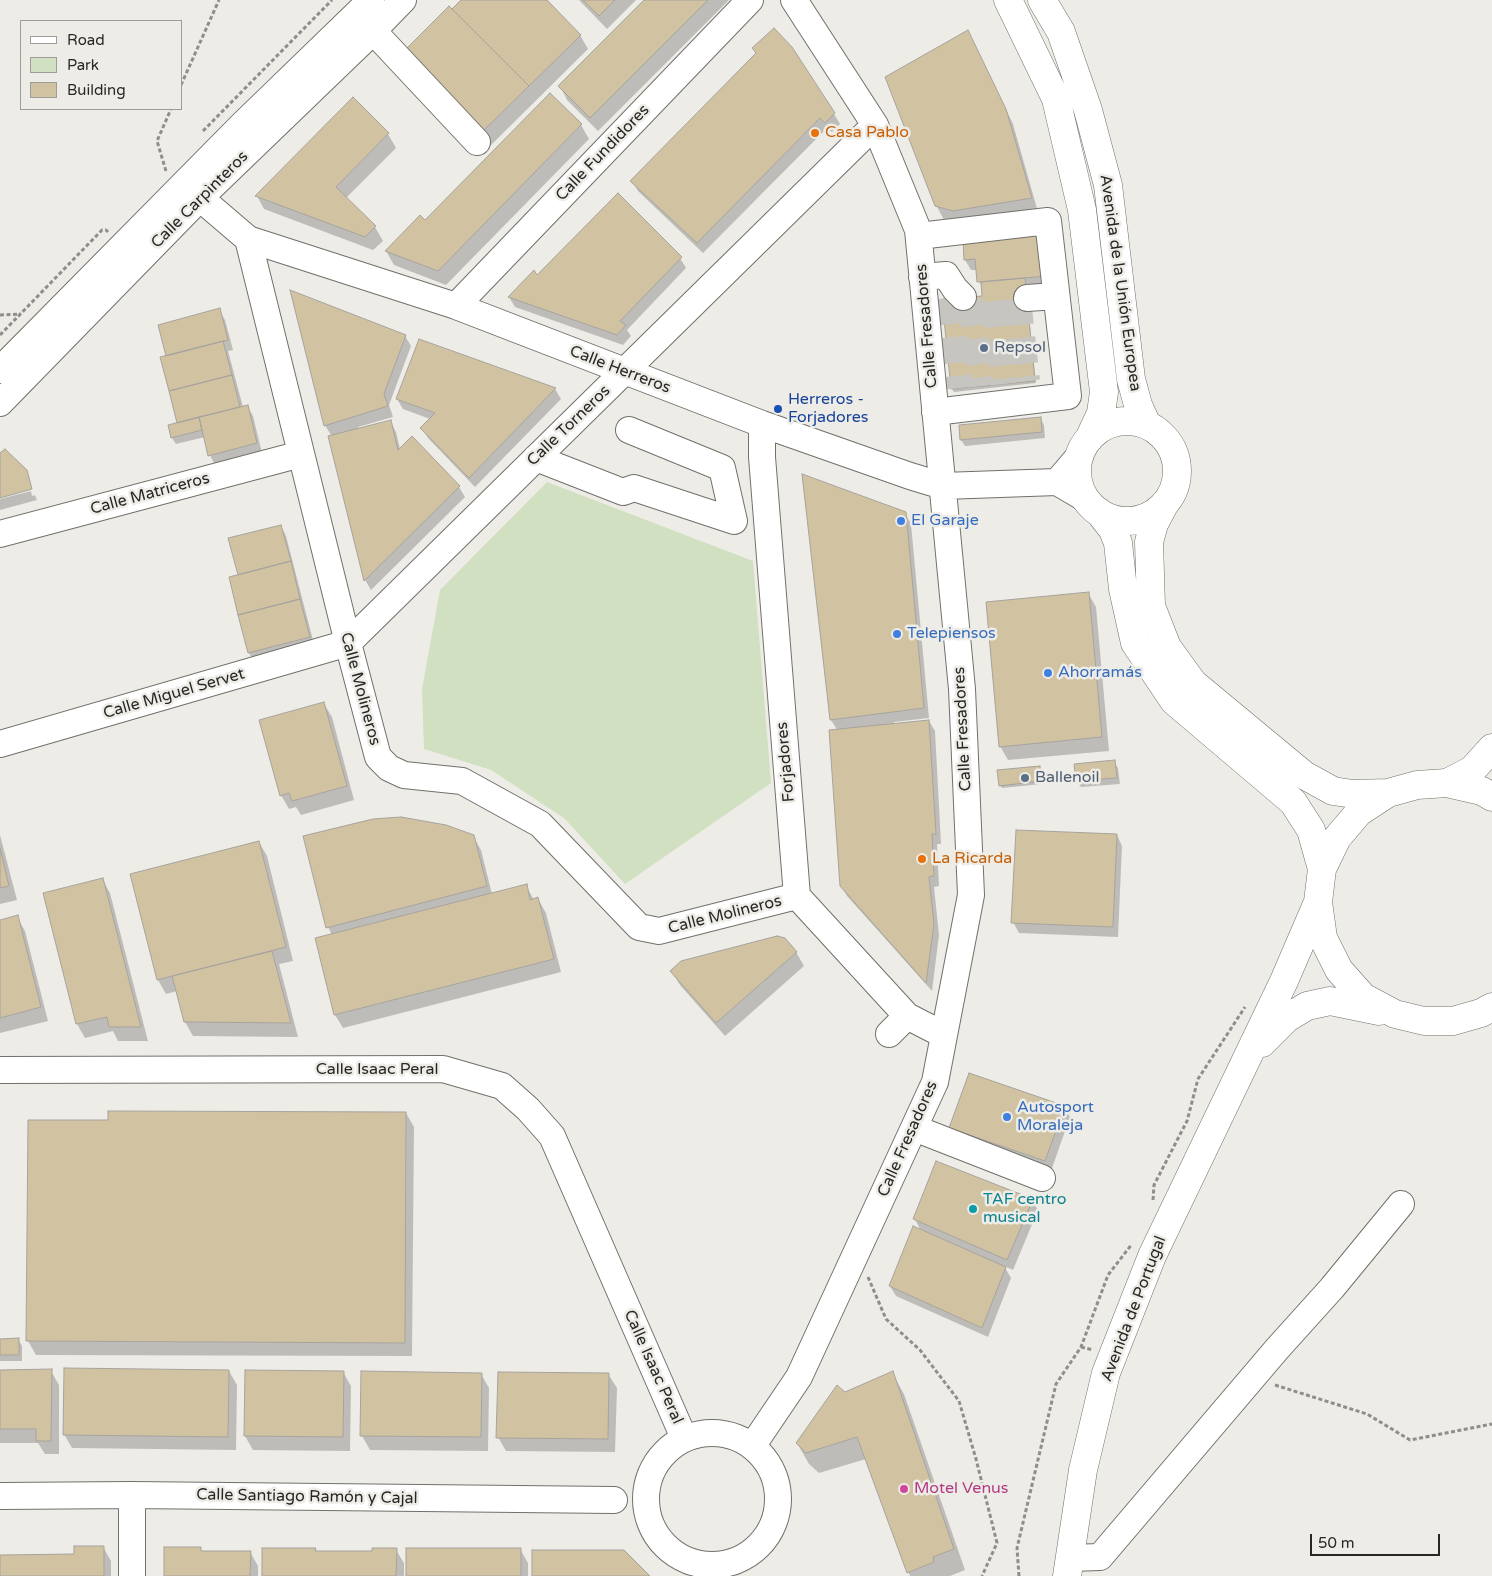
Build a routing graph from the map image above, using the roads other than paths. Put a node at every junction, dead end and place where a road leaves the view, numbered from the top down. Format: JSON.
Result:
{"nodes":[{"id":1,"x":371,"y":0,"type":"edge"},
{"id":2,"x":403,"y":0,"type":"edge"},
{"id":3,"x":750,"y":0,"type":"edge"},
{"id":4,"x":794,"y":0,"type":"edge"},
{"id":5,"x":1008,"y":0,"type":"edge"},
{"id":6,"x":1042,"y":0,"type":"edge"},
{"id":7,"x":373,"y":32,"type":"junction"},
{"id":8,"x":875,"y":125,"type":"junction"},
{"id":9,"x":476,"y":142,"type":"dead end"},
{"id":10,"x":190,"y":193,"type":"junction"},
{"id":11,"x":919,"y":236,"type":"junction"},
{"id":12,"x":248,"y":239,"type":"junction"},
{"id":13,"x":922,"y":277,"type":"junction"},
{"id":14,"x":956,"y":295,"type":"tunnel mouth"},
{"id":15,"x":1056,"y":296,"type":"junction"},
{"id":16,"x":1027,"y":298,"type":"dead end"},
{"id":17,"x":456,"y":306,"type":"junction"},
{"id":18,"x":0,"y":370,"type":"edge"},
{"id":19,"x":624,"y":372,"type":"junction"},
{"id":20,"x":0,"y":403,"type":"edge"},
{"id":21,"x":935,"y":412,"type":"junction"},
{"id":22,"x":762,"y":424,"type":"junction"},
{"id":23,"x":1147,"y":425,"type":"junction"},
{"id":24,"x":629,"y":430,"type":"dead end"},
{"id":25,"x":1085,"y":447,"type":"junction"},
{"id":26,"x":301,"y":454,"type":"junction"},
{"id":27,"x":536,"y":458,"type":"junction"},
{"id":28,"x":1057,"y":482,"type":"junction"},
{"id":29,"x":943,"y":486,"type":"junction"},
{"id":30,"x":1165,"y":504,"type":"junction"},
{"id":31,"x":1093,"y":506,"type":"junction"},
{"id":32,"x":0,"y":534,"type":"edge"},
{"id":33,"x":348,"y":643,"type":"junction"},
{"id":34,"x":0,"y":744,"type":"edge"},
{"id":35,"x":1492,"y":748,"type":"edge"},
{"id":36,"x":1447,"y":783,"type":"junction"},
{"id":37,"x":1388,"y":793,"type":"junction"},
{"id":38,"x":1492,"y":797,"type":"edge"},
{"id":39,"x":1322,"y":869,"type":"junction"},
{"id":40,"x":797,"y":896,"type":"junction"},
{"id":41,"x":1318,"y":902,"type":"junction"},
{"id":42,"x":1492,"y":1007,"type":"edge"},
{"id":43,"x":1395,"y":1014,"type":"junction"},
{"id":44,"x":944,"y":1035,"type":"junction"},
{"id":45,"x":1247,"y":1058,"type":"junction"},
{"id":46,"x":0,"y":1070,"type":"edge"},
{"id":47,"x":914,"y":1128,"type":"junction"},
{"id":48,"x":1042,"y":1178,"type":"dead end"},
{"id":49,"x":1401,"y":1204,"type":"dead end"},
{"id":50,"x":684,"y":1438,"type":"junction"},
{"id":51,"x":753,"y":1445,"type":"junction"},
{"id":52,"x":652,"y":1469,"type":"junction"},
{"id":53,"x":132,"y":1495,"type":"junction"},
{"id":54,"x":0,"y":1496,"type":"edge"},
{"id":55,"x":614,"y":1500,"type":"junction"},
{"id":56,"x":650,"y":1527,"type":"junction"},
{"id":57,"x":672,"y":1554,"type":"junction"},
{"id":58,"x":740,"y":1567,"type":"edge"},
{"id":59,"x":1068,"y":1567,"type":"edge"},
{"id":60,"x":132,"y":1576,"type":"edge"},
{"id":61,"x":687,"y":1576,"type":"edge"}],
"edges":[{"from":1,"to":10,"type":"street","name":"Calle Carpìnteros"},
{"from":2,"to":7,"type":"street","name":"Calle Carpìnteros"},
{"from":3,"to":17,"type":"street","name":"Calle Fundidores"},
{"from":4,"to":8,"type":"street","name":"Calle Fresadores"},
{"from":5,"to":25,"type":"main road","name":"Avenida de la Unión Europea"},
{"from":6,"to":23,"type":"main road","name":"Avenida de la Unión Europea"},
{"from":7,"to":9,"type":"street"},
{"from":7,"to":10,"type":"street","name":"Calle Carpìnteros"},
{"from":8,"to":11,"type":"street","name":"Calle Fresadores"},
{"from":8,"to":19,"type":"street","name":"Calle Torneros"},
{"from":10,"to":12,"type":"street","name":"Calle Herreros"},
{"from":10,"to":18,"type":"street","name":"Calle Carpìnteros"},
{"from":10,"to":20,"type":"street","name":"Calle Carpìnteros"},
{"from":11,"to":13,"type":"street","name":"Calle Fresadores"},
{"from":11,"to":15,"type":"street"},
{"from":12,"to":17,"type":"street","name":"Calle Herreros"},
{"from":12,"to":26,"type":"street","name":"Calle Molineros"},
{"from":13,"to":14,"type":"street"},
{"from":13,"to":21,"type":"street","name":"Calle Fresadores"},
{"from":15,"to":16,"type":"street"},
{"from":15,"to":21,"type":"street"},
{"from":17,"to":19,"type":"street","name":"Calle Herreros"},
{"from":19,"to":22,"type":"street","name":"Calle Herreros"},
{"from":19,"to":27,"type":"street","name":"Calle Torneros"},
{"from":21,"to":29,"type":"street","name":"Calle Fresadores"},
{"from":22,"to":29,"type":"street","name":"Calle Herreros"},
{"from":22,"to":40,"type":"street","name":"Forjadores"},
{"from":23,"to":25,"type":"main road"},
{"from":23,"to":30,"type":"main road"},
{"from":24,"to":27,"type":"street"},
{"from":25,"to":28,"type":"street"},
{"from":25,"to":31,"type":"main road"},
{"from":26,"to":32,"type":"street","name":"Calle Matriceros"},
{"from":26,"to":33,"type":"street","name":"Calle Molineros"},
{"from":27,"to":33,"type":"street","name":"Calle Torneros"},
{"from":28,"to":29,"type":"street","name":"Calle Herreros"},
{"from":28,"to":31,"type":"street"},
{"from":29,"to":44,"type":"street","name":"Calle Fresadores"},
{"from":30,"to":31,"type":"main road"},
{"from":30,"to":37,"type":"main road"},
{"from":31,"to":39,"type":"main road"},
{"from":33,"to":34,"type":"street","name":"Calle Miguel Servet"},
{"from":33,"to":40,"type":"street","name":"Calle Molineros"},
{"from":35,"to":36,"type":"main road"},
{"from":36,"to":37,"type":"main road"},
{"from":36,"to":38,"type":"main road"},
{"from":37,"to":39,"type":"main road"},
{"from":39,"to":41,"type":"main road"},
{"from":40,"to":44,"type":"street"},
{"from":41,"to":43,"type":"main road"},
{"from":41,"to":45,"type":"main road","name":"Avenida de Portugal"},
{"from":42,"to":43,"type":"main road"},
{"from":43,"to":45,"type":"main road","name":"Avenida de Portugal"},
{"from":44,"to":47,"type":"street","name":"Calle Fresadores"},
{"from":45,"to":59,"type":"main road","name":"Avenida de Portugal"},
{"from":46,"to":50,"type":"street","name":"Calle Isaac Peral"},
{"from":47,"to":48,"type":"street"},
{"from":47,"to":51,"type":"street","name":"Calle Fresadores"},
{"from":49,"to":59,"type":"street"},
{"from":50,"to":51,"type":"street"},
{"from":50,"to":52,"type":"street"},
{"from":51,"to":58,"type":"street"},
{"from":52,"to":55,"type":"street"},
{"from":52,"to":56,"type":"street"},
{"from":53,"to":54,"type":"street","name":"Calle Santiago Ramón y Cajal"},
{"from":53,"to":55,"type":"street","name":"Calle Santiago Ramón y Cajal"},
{"from":53,"to":60,"type":"street"},
{"from":55,"to":56,"type":"street"},
{"from":56,"to":57,"type":"street"},
{"from":57,"to":58,"type":"street"},
{"from":57,"to":61,"type":"street"}]}
